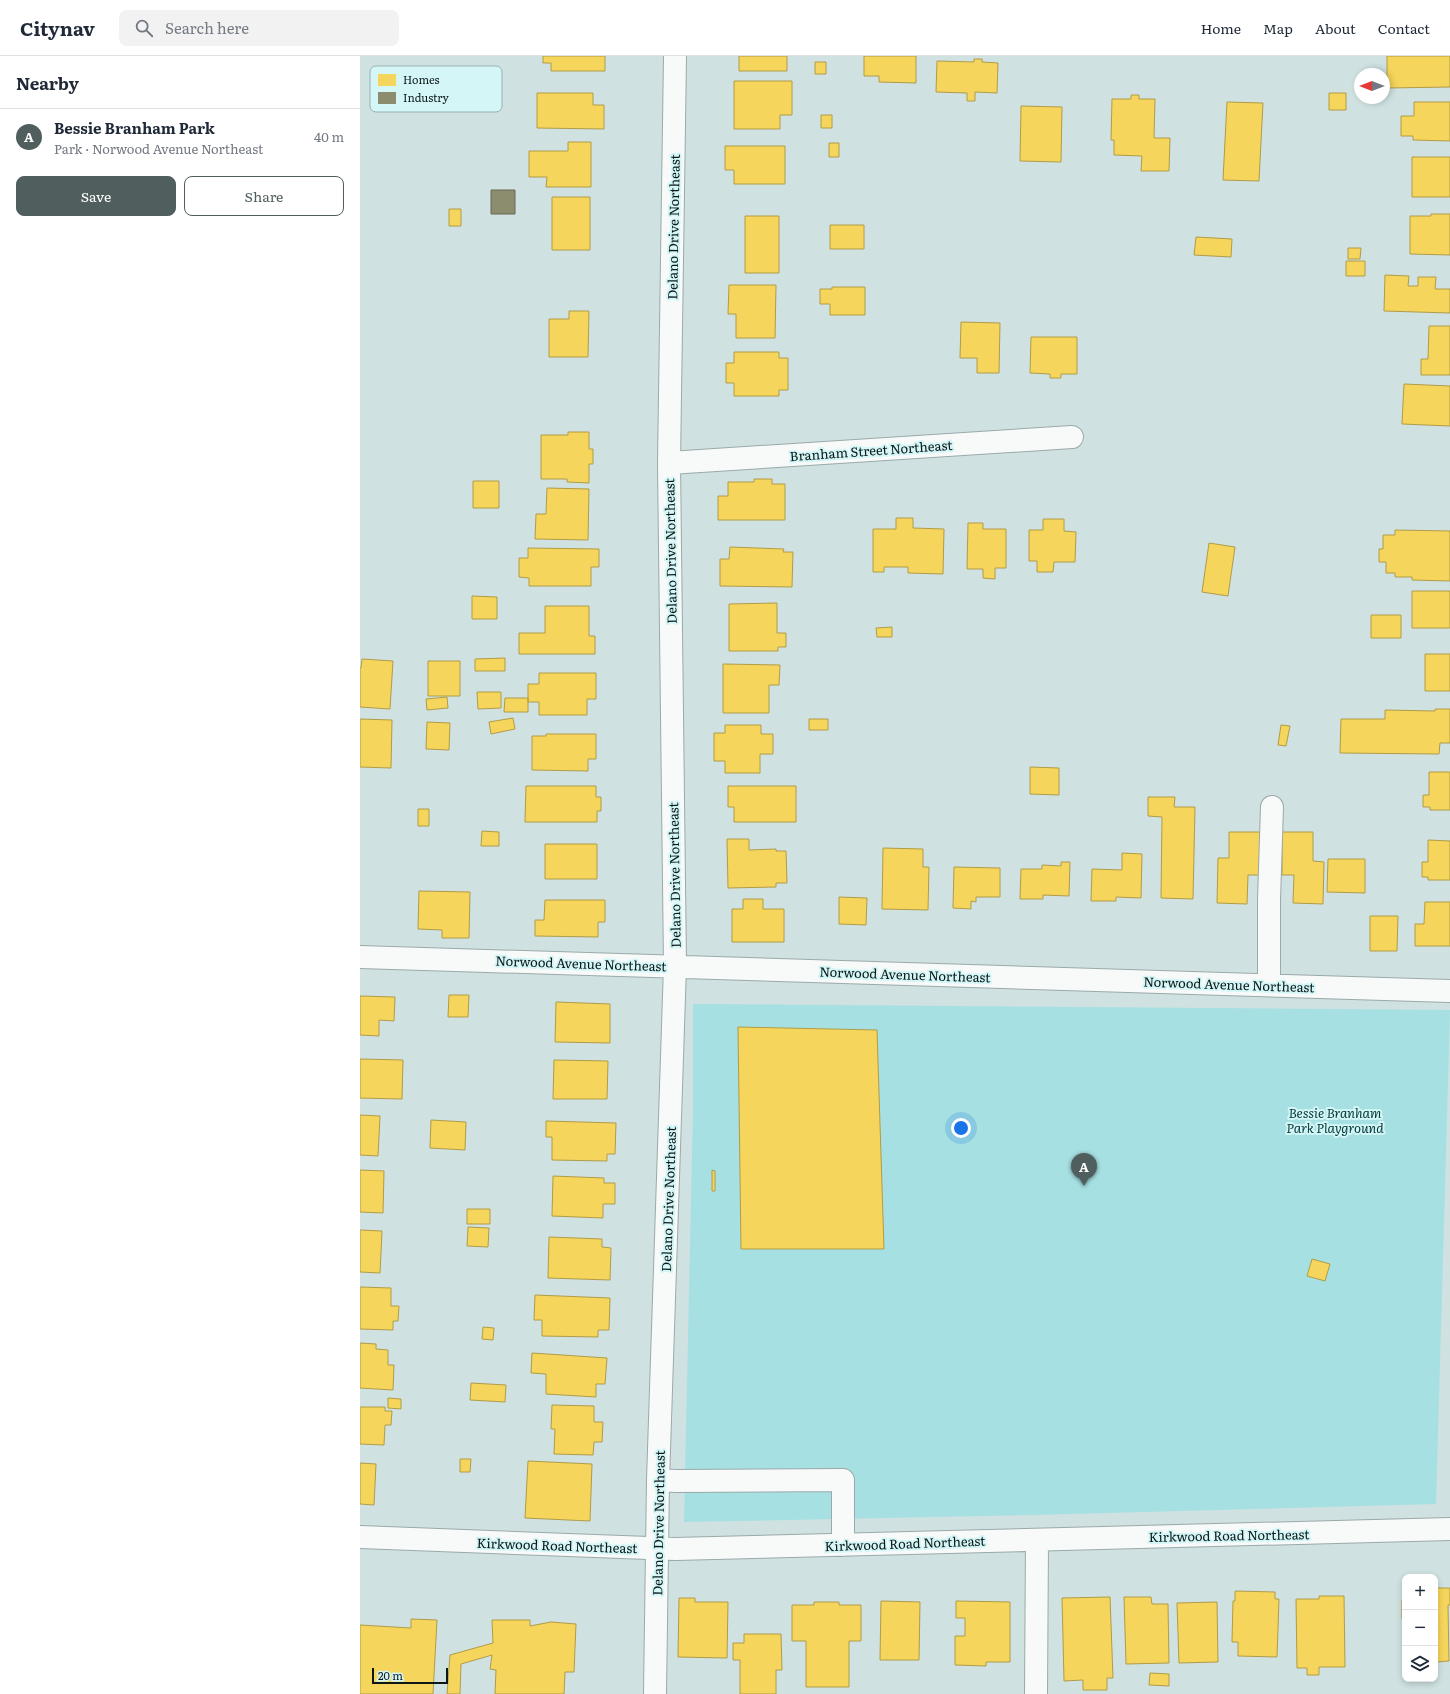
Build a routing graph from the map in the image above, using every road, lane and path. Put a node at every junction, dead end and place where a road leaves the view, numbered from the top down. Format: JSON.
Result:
{"nodes":[{"id":1,"x":676,"y":56,"type":"edge"},
{"id":2,"x":1072,"y":437,"type":"dead end"},
{"id":3,"x":669,"y":463,"type":"junction"},
{"id":4,"x":1272,"y":807,"type":"dead end"},
{"id":5,"x":360,"y":957,"type":"edge"},
{"id":6,"x":675,"y":966,"type":"junction"},
{"id":7,"x":1269,"y":985,"type":"junction"},
{"id":8,"x":1450,"y":991,"type":"edge"},
{"id":9,"x":658,"y":1480,"type":"junction"},
{"id":10,"x":1450,"y":1529,"type":"edge"},
{"id":11,"x":360,"y":1537,"type":"edge"},
{"id":12,"x":1037,"y":1540,"type":"junction"},
{"id":13,"x":843,"y":1545,"type":"junction"},
{"id":14,"x":658,"y":1549,"type":"junction"},
{"id":15,"x":655,"y":1694,"type":"edge"},
{"id":16,"x":1036,"y":1694,"type":"edge"}],
"edges":[{"from":1,"to":3,"type":"street","name":"Delano Drive Northeast"},
{"from":2,"to":3,"type":"street","name":"Branham Street Northeast"},
{"from":3,"to":6,"type":"street","name":"Delano Drive Northeast"},
{"from":4,"to":7,"type":"street"},
{"from":5,"to":6,"type":"street","name":"Norwood Avenue Northeast"},
{"from":6,"to":7,"type":"street","name":"Norwood Avenue Northeast"},
{"from":6,"to":9,"type":"street","name":"Delano Drive Northeast"},
{"from":7,"to":8,"type":"street","name":"Norwood Avenue Northeast"},
{"from":9,"to":13,"type":"street"},
{"from":9,"to":14,"type":"street","name":"Delano Drive Northeast"},
{"from":10,"to":12,"type":"street","name":"Kirkwood Road Northeast"},
{"from":11,"to":14,"type":"street","name":"Kirkwood Road Northeast"},
{"from":12,"to":13,"type":"street","name":"Kirkwood Road Northeast"},
{"from":12,"to":16,"type":"street"},
{"from":13,"to":14,"type":"street","name":"Kirkwood Road Northeast"},
{"from":14,"to":15,"type":"street","name":"Delano Drive Northeast"}]}
